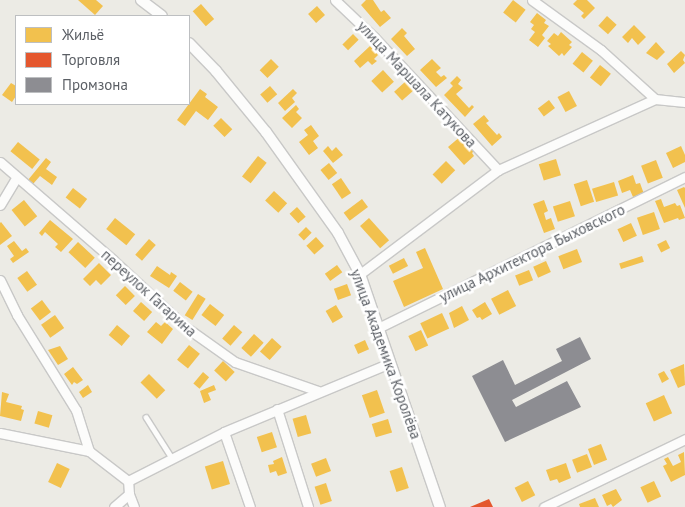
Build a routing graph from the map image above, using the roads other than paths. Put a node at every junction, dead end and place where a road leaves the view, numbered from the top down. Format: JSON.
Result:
{"nodes":[{"id":1,"x":141,"y":0,"type":"edge"},
{"id":2,"x":335,"y":0,"type":"edge"},
{"id":3,"x":532,"y":0,"type":"edge"},
{"id":4,"x":161,"y":15,"type":"edge"},
{"id":5,"x":190,"y":44,"type":"edge"},
{"id":6,"x":655,"y":99,"type":"junction"},
{"id":7,"x":685,"y":102,"type":"edge"},
{"id":8,"x":0,"y":162,"type":"edge"},
{"id":9,"x":498,"y":170,"type":"junction"},
{"id":10,"x":685,"y":177,"type":"edge"},
{"id":11,"x":16,"y":178,"type":"junction"},
{"id":12,"x":0,"y":205,"type":"edge"},
{"id":13,"x":360,"y":274,"type":"junction"},
{"id":14,"x":0,"y":280,"type":"edge"},
{"id":15,"x":378,"y":328,"type":"junction"},
{"id":16,"x":390,"y":363,"type":"junction"},
{"id":17,"x":318,"y":391,"type":"junction"},
{"id":18,"x":277,"y":409,"type":"junction"},
{"id":19,"x":146,"y":417,"type":"dead end"},
{"id":20,"x":224,"y":432,"type":"junction"},
{"id":21,"x":0,"y":433,"type":"edge"},
{"id":22,"x":685,"y":438,"type":"edge"},
{"id":23,"x":89,"y":451,"type":"junction"},
{"id":24,"x":172,"y":458,"type":"junction"},
{"id":25,"x":128,"y":481,"type":"junction"},
{"id":26,"x":129,"y":494,"type":"junction"},
{"id":27,"x":114,"y":507,"type":"edge"},
{"id":28,"x":134,"y":507,"type":"edge"},
{"id":29,"x":250,"y":507,"type":"edge"},
{"id":30,"x":308,"y":507,"type":"edge"},
{"id":31,"x":440,"y":507,"type":"edge"},
{"id":32,"x":544,"y":507,"type":"edge"}],
"edges":[{"from":1,"to":4,"type":"street"},
{"from":2,"to":9,"type":"street","name":"улица Маршала Катукова"},
{"from":3,"to":6,"type":"street"},
{"from":5,"to":13,"type":"street","name":"улица Академика Королёва"},
{"from":6,"to":7,"type":"street"},
{"from":6,"to":9,"type":"street"},
{"from":8,"to":11,"type":"street","name":"переулок Гагарина"},
{"from":9,"to":13,"type":"street"},
{"from":10,"to":15,"type":"street","name":"улица Архитектора Быховского"},
{"from":11,"to":12,"type":"street"},
{"from":11,"to":17,"type":"street","name":"переулок Гагарина"},
{"from":13,"to":15,"type":"street","name":"улица Академика Королёва"},
{"from":14,"to":23,"type":"street"},
{"from":15,"to":16,"type":"street","name":"улица Академика Королёва"},
{"from":16,"to":17,"type":"street"},
{"from":16,"to":31,"type":"street","name":"улица Академика Королёва"},
{"from":17,"to":18,"type":"street"},
{"from":18,"to":20,"type":"street"},
{"from":18,"to":30,"type":"street"},
{"from":19,"to":24,"type":"lane"},
{"from":20,"to":24,"type":"street"},
{"from":20,"to":29,"type":"street"},
{"from":21,"to":23,"type":"street"},
{"from":22,"to":32,"type":"street"},
{"from":23,"to":25,"type":"street"},
{"from":24,"to":25,"type":"street"},
{"from":25,"to":26,"type":"street"},
{"from":26,"to":27,"type":"street"},
{"from":26,"to":28,"type":"street"}]}
